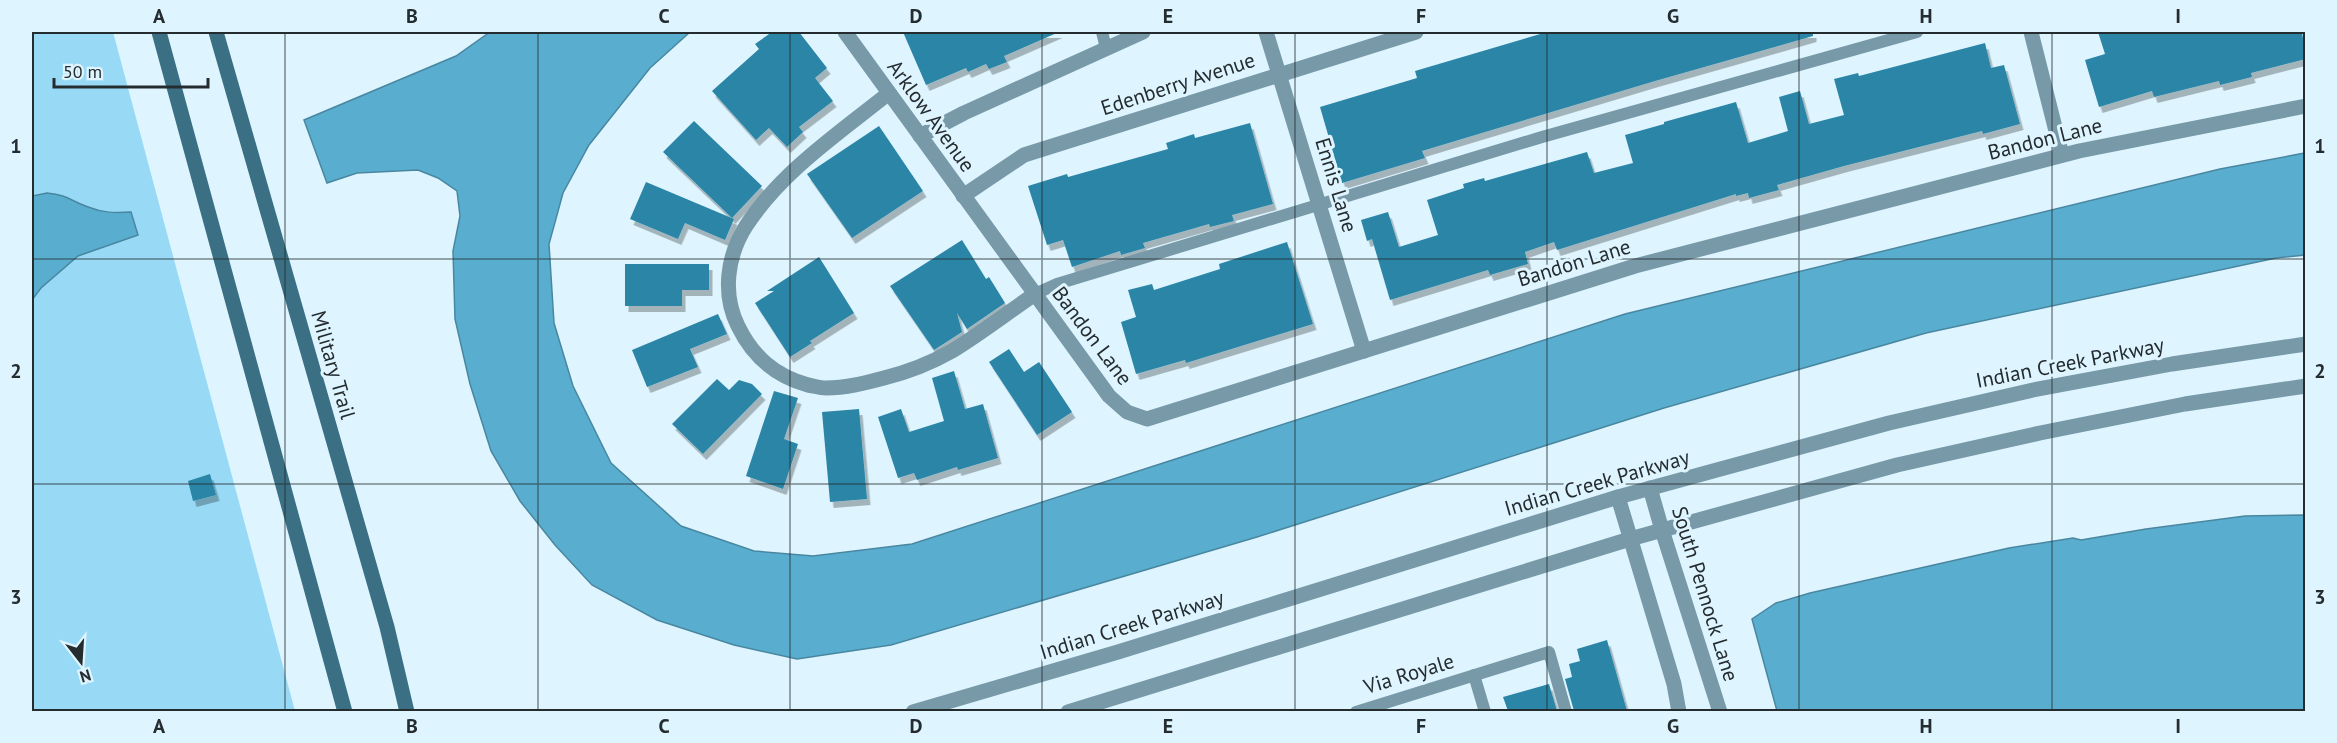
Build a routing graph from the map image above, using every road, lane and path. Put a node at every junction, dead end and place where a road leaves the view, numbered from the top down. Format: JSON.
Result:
{"nodes":[{"id":1,"x":159,"y":32,"type":"edge"},
{"id":2,"x":216,"y":32,"type":"edge"},
{"id":3,"x":845,"y":32,"type":"edge"},
{"id":4,"x":1102,"y":32,"type":"edge"},
{"id":5,"x":1143,"y":32,"type":"edge"},
{"id":6,"x":1266,"y":32,"type":"edge"},
{"id":7,"x":1416,"y":32,"type":"edge"},
{"id":8,"x":1917,"y":32,"type":"edge"},
{"id":9,"x":2031,"y":32,"type":"edge"},
{"id":10,"x":1106,"y":48,"type":"junction"},
{"id":11,"x":1280,"y":73,"type":"junction"},
{"id":12,"x":889,"y":93,"type":"junction"},
{"id":13,"x":2306,"y":106,"type":"edge"},
{"id":14,"x":920,"y":136,"type":"junction"},
{"id":15,"x":2062,"y":155,"type":"junction"},
{"id":16,"x":963,"y":196,"type":"junction"},
{"id":17,"x":1320,"y":205,"type":"junction"},
{"id":18,"x":1035,"y":294,"type":"junction"},
{"id":19,"x":2306,"y":344,"type":"edge"},
{"id":20,"x":1364,"y":351,"type":"junction"},
{"id":21,"x":2306,"y":386,"type":"edge"},
{"id":22,"x":1650,"y":488,"type":"junction"},
{"id":23,"x":1618,"y":497,"type":"junction"},
{"id":24,"x":1662,"y":530,"type":"junction"},
{"id":25,"x":1630,"y":539,"type":"junction"},
{"id":26,"x":1474,"y":675,"type":"junction"},
{"id":27,"x":1384,"y":707,"type":"edge"},
{"id":28,"x":345,"y":711,"type":"edge"},
{"id":29,"x":407,"y":711,"type":"edge"},
{"id":30,"x":913,"y":711,"type":"edge"},
{"id":31,"x":1068,"y":711,"type":"edge"},
{"id":32,"x":1356,"y":711,"type":"edge"},
{"id":33,"x":1485,"y":711,"type":"edge"},
{"id":34,"x":1566,"y":711,"type":"edge"},
{"id":35,"x":1679,"y":711,"type":"edge"},
{"id":36,"x":1720,"y":711,"type":"edge"}],
"edges":[{"from":1,"to":28,"type":"main road"},
{"from":2,"to":29,"type":"main road","name":"Military Trail"},
{"from":3,"to":12,"type":"street","name":"Arklow Avenue"},
{"from":4,"to":10,"type":"lane"},
{"from":5,"to":10,"type":"street"},
{"from":6,"to":11,"type":"street","name":"Ennis Lane"},
{"from":7,"to":11,"type":"street","name":"Edenberry Avenue"},
{"from":8,"to":17,"type":"lane"},
{"from":9,"to":15,"type":"street"},
{"from":10,"to":14,"type":"street"},
{"from":11,"to":16,"type":"street","name":"Edenberry Avenue"},
{"from":11,"to":17,"type":"street","name":"Ennis Lane"},
{"from":12,"to":14,"type":"street","name":"Arklow Avenue"},
{"from":12,"to":18,"type":"street"},
{"from":13,"to":15,"type":"street","name":"Bandon Lane"},
{"from":14,"to":16,"type":"street","name":"Arklow Avenue"},
{"from":15,"to":20,"type":"street","name":"Bandon Lane"},
{"from":16,"to":18,"type":"street","name":"Bandon Lane"},
{"from":17,"to":18,"type":"lane"},
{"from":17,"to":20,"type":"street","name":"Ennis Lane"},
{"from":18,"to":20,"type":"street","name":"Bandon Lane"},
{"from":19,"to":22,"type":"street","name":"Indian Creek Parkway"},
{"from":21,"to":24,"type":"street"},
{"from":22,"to":23,"type":"street","name":"Indian Creek Parkway"},
{"from":22,"to":24,"type":"street","name":"South Pennock Lane"},
{"from":23,"to":25,"type":"street"},
{"from":23,"to":30,"type":"street","name":"Indian Creek Parkway"},
{"from":24,"to":25,"type":"street"},
{"from":24,"to":36,"type":"street","name":"South Pennock Lane"},
{"from":25,"to":31,"type":"street"},
{"from":25,"to":35,"type":"street"},
{"from":26,"to":27,"type":"lane","name":"Via Royale"},
{"from":26,"to":33,"type":"lane","name":"Via Royale"},
{"from":26,"to":34,"type":"lane","name":"Via Royale"},
{"from":27,"to":32,"type":"lane","name":"Via Royale"}]}
